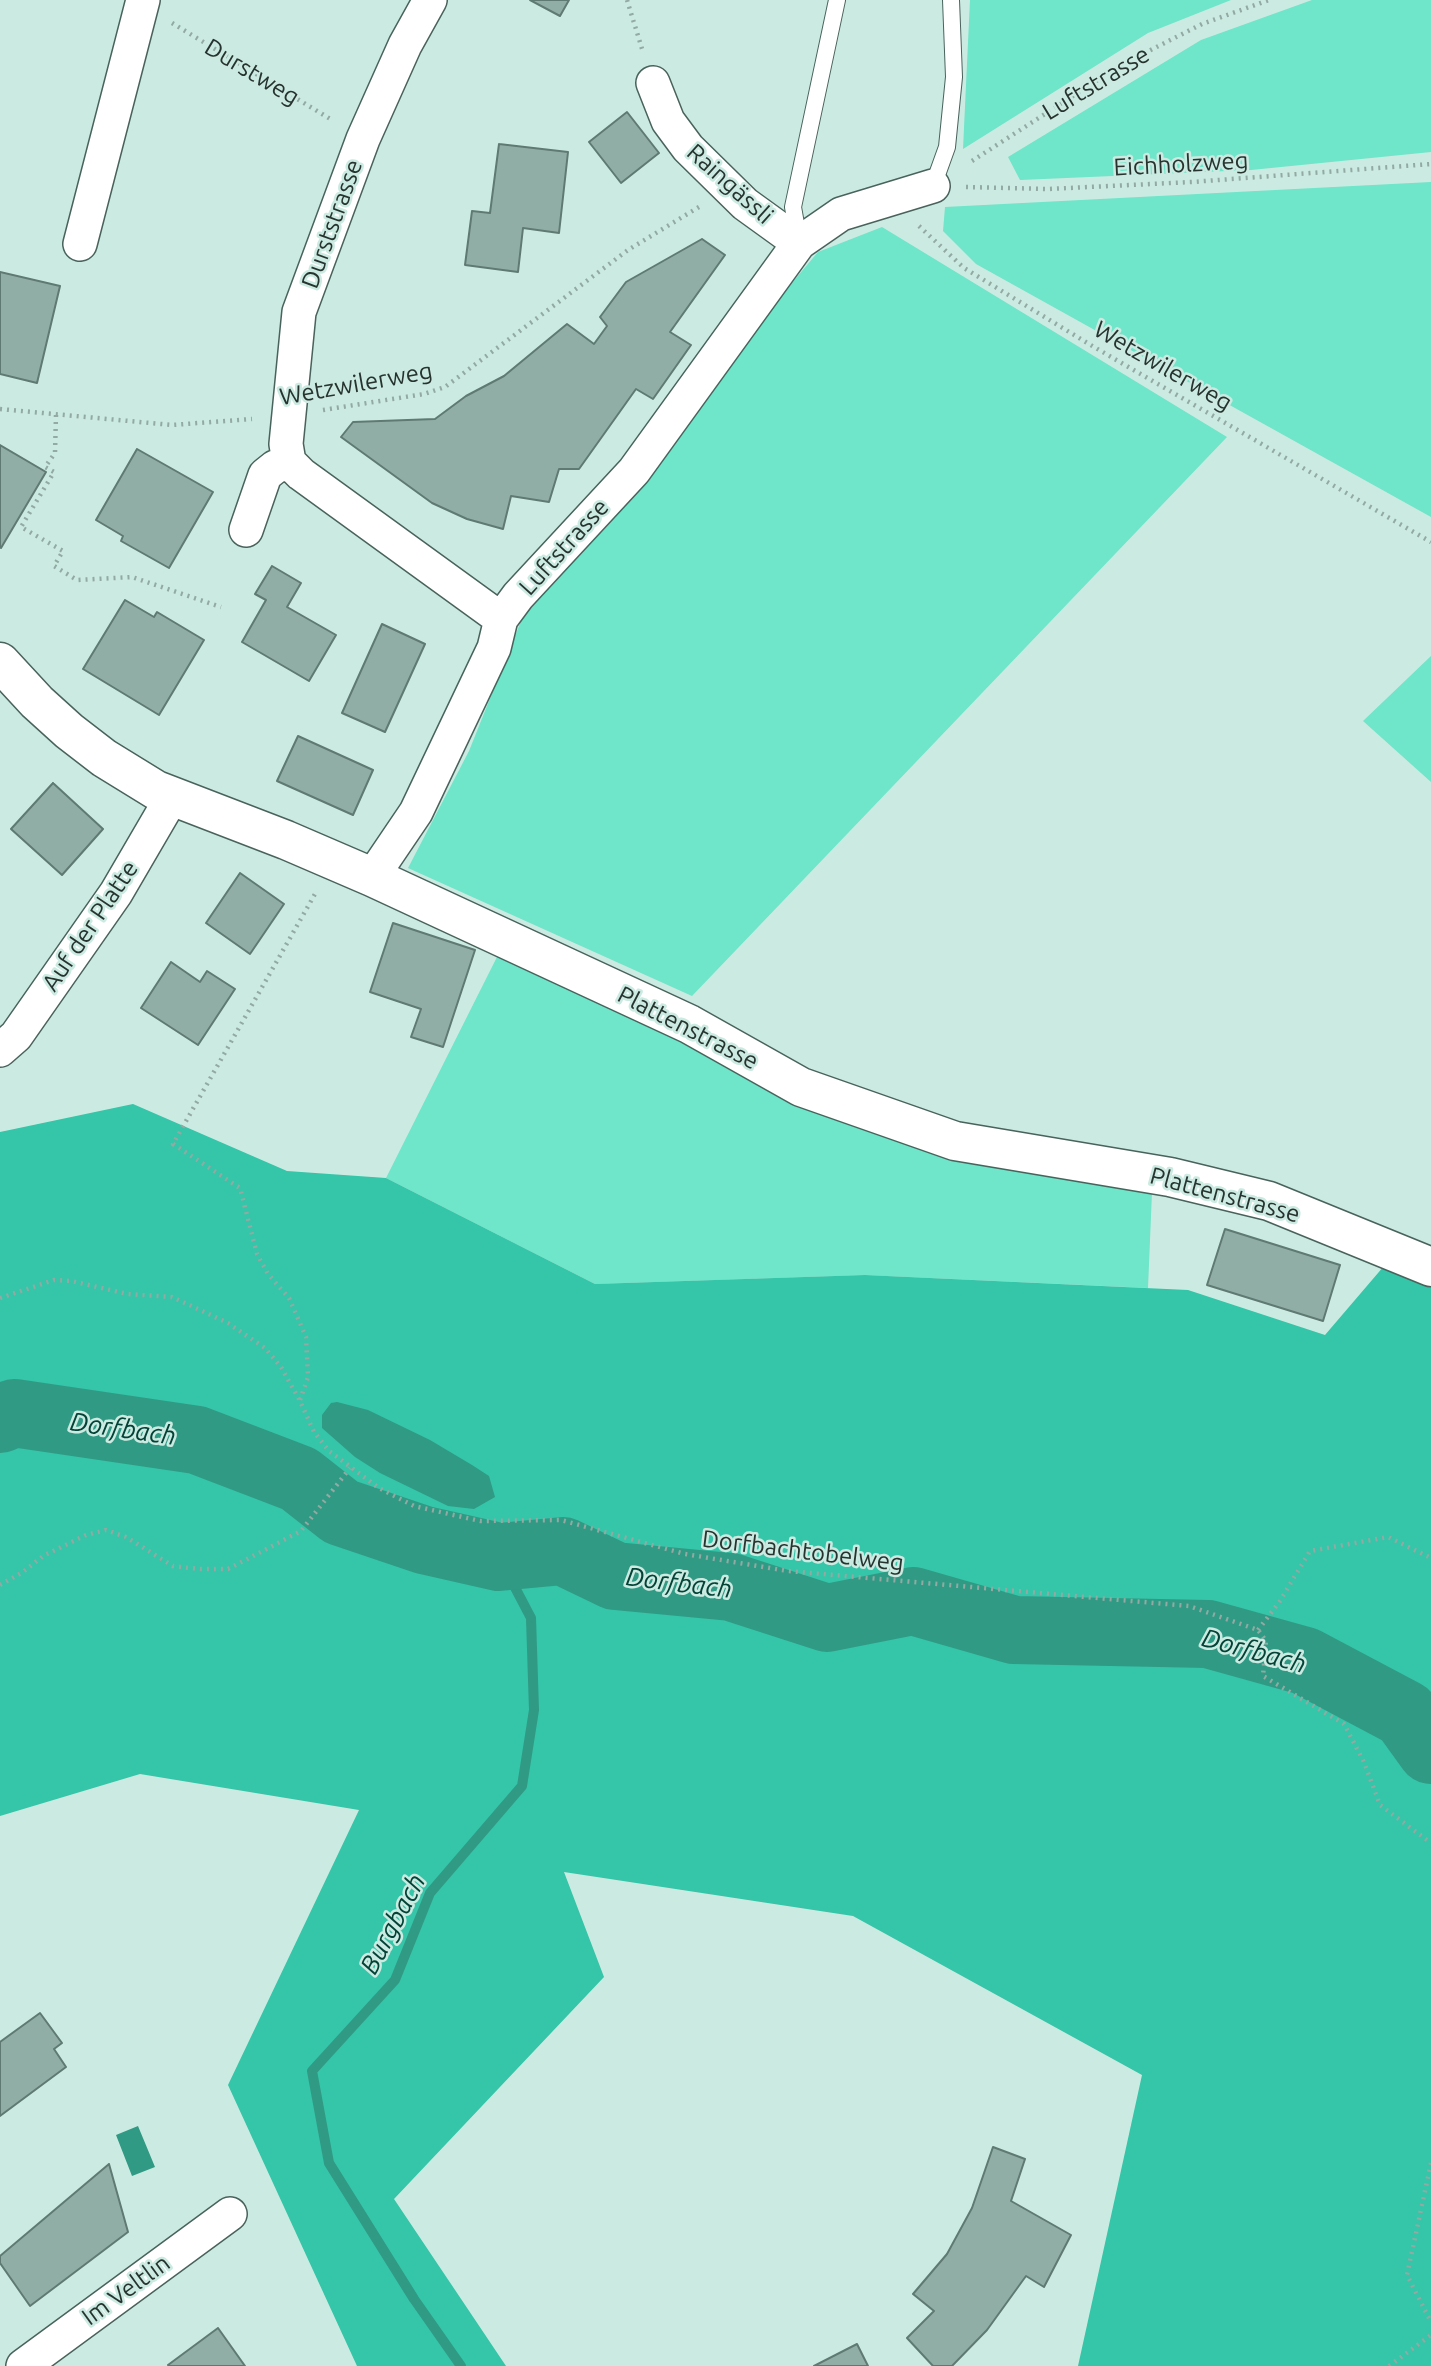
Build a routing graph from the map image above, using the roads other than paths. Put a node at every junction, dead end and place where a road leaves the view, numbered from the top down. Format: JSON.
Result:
{"nodes":[{"id":1,"x":430,"y":0,"type":"edge"},
{"id":2,"x":837,"y":0,"type":"edge"},
{"id":3,"x":951,"y":0,"type":"edge"},
{"id":4,"x":142,"y":2,"type":"edge"},
{"id":5,"x":653,"y":83,"type":"road end"},
{"id":6,"x":933,"y":186,"type":"joint"},
{"id":7,"x":799,"y":243,"type":"junction"},
{"id":8,"x":80,"y":244,"type":"dead end"},
{"id":9,"x":289,"y":462,"type":"junction"},
{"id":10,"x":246,"y":530,"type":"dead end"},
{"id":11,"x":502,"y":620,"type":"junction"},
{"id":12,"x":0,"y":662,"type":"edge"},
{"id":13,"x":172,"y":797,"type":"junction"},
{"id":14,"x":372,"y":877,"type":"junction"},
{"id":15,"x":0,"y":1050,"type":"edge"},
{"id":16,"x":1431,"y":1267,"type":"edge"},
{"id":17,"x":230,"y":2214,"type":"dead end"},
{"id":18,"x":23,"y":2366,"type":"edge"}],
"edges":[{"from":1,"to":9,"type":"street","name":"Durststrasse"},
{"from":2,"to":7,"type":"lane"},
{"from":3,"to":6,"type":"lane"},
{"from":4,"to":8,"type":"street"},
{"from":5,"to":7,"type":"street","name":"Raingässli"},
{"from":6,"to":7,"type":"street"},
{"from":7,"to":11,"type":"street","name":"Luftstrasse"},
{"from":9,"to":10,"type":"street"},
{"from":9,"to":11,"type":"street"},
{"from":11,"to":14,"type":"street","name":"Luftstrasse"},
{"from":12,"to":13,"type":"street","name":"Plattenstrasse"},
{"from":13,"to":14,"type":"street","name":"Plattenstrasse"},
{"from":13,"to":15,"type":"street","name":"Auf der Platte"},
{"from":14,"to":16,"type":"street","name":"Plattenstrasse"},
{"from":17,"to":18,"type":"street","name":"Im Veltlin"}]}
